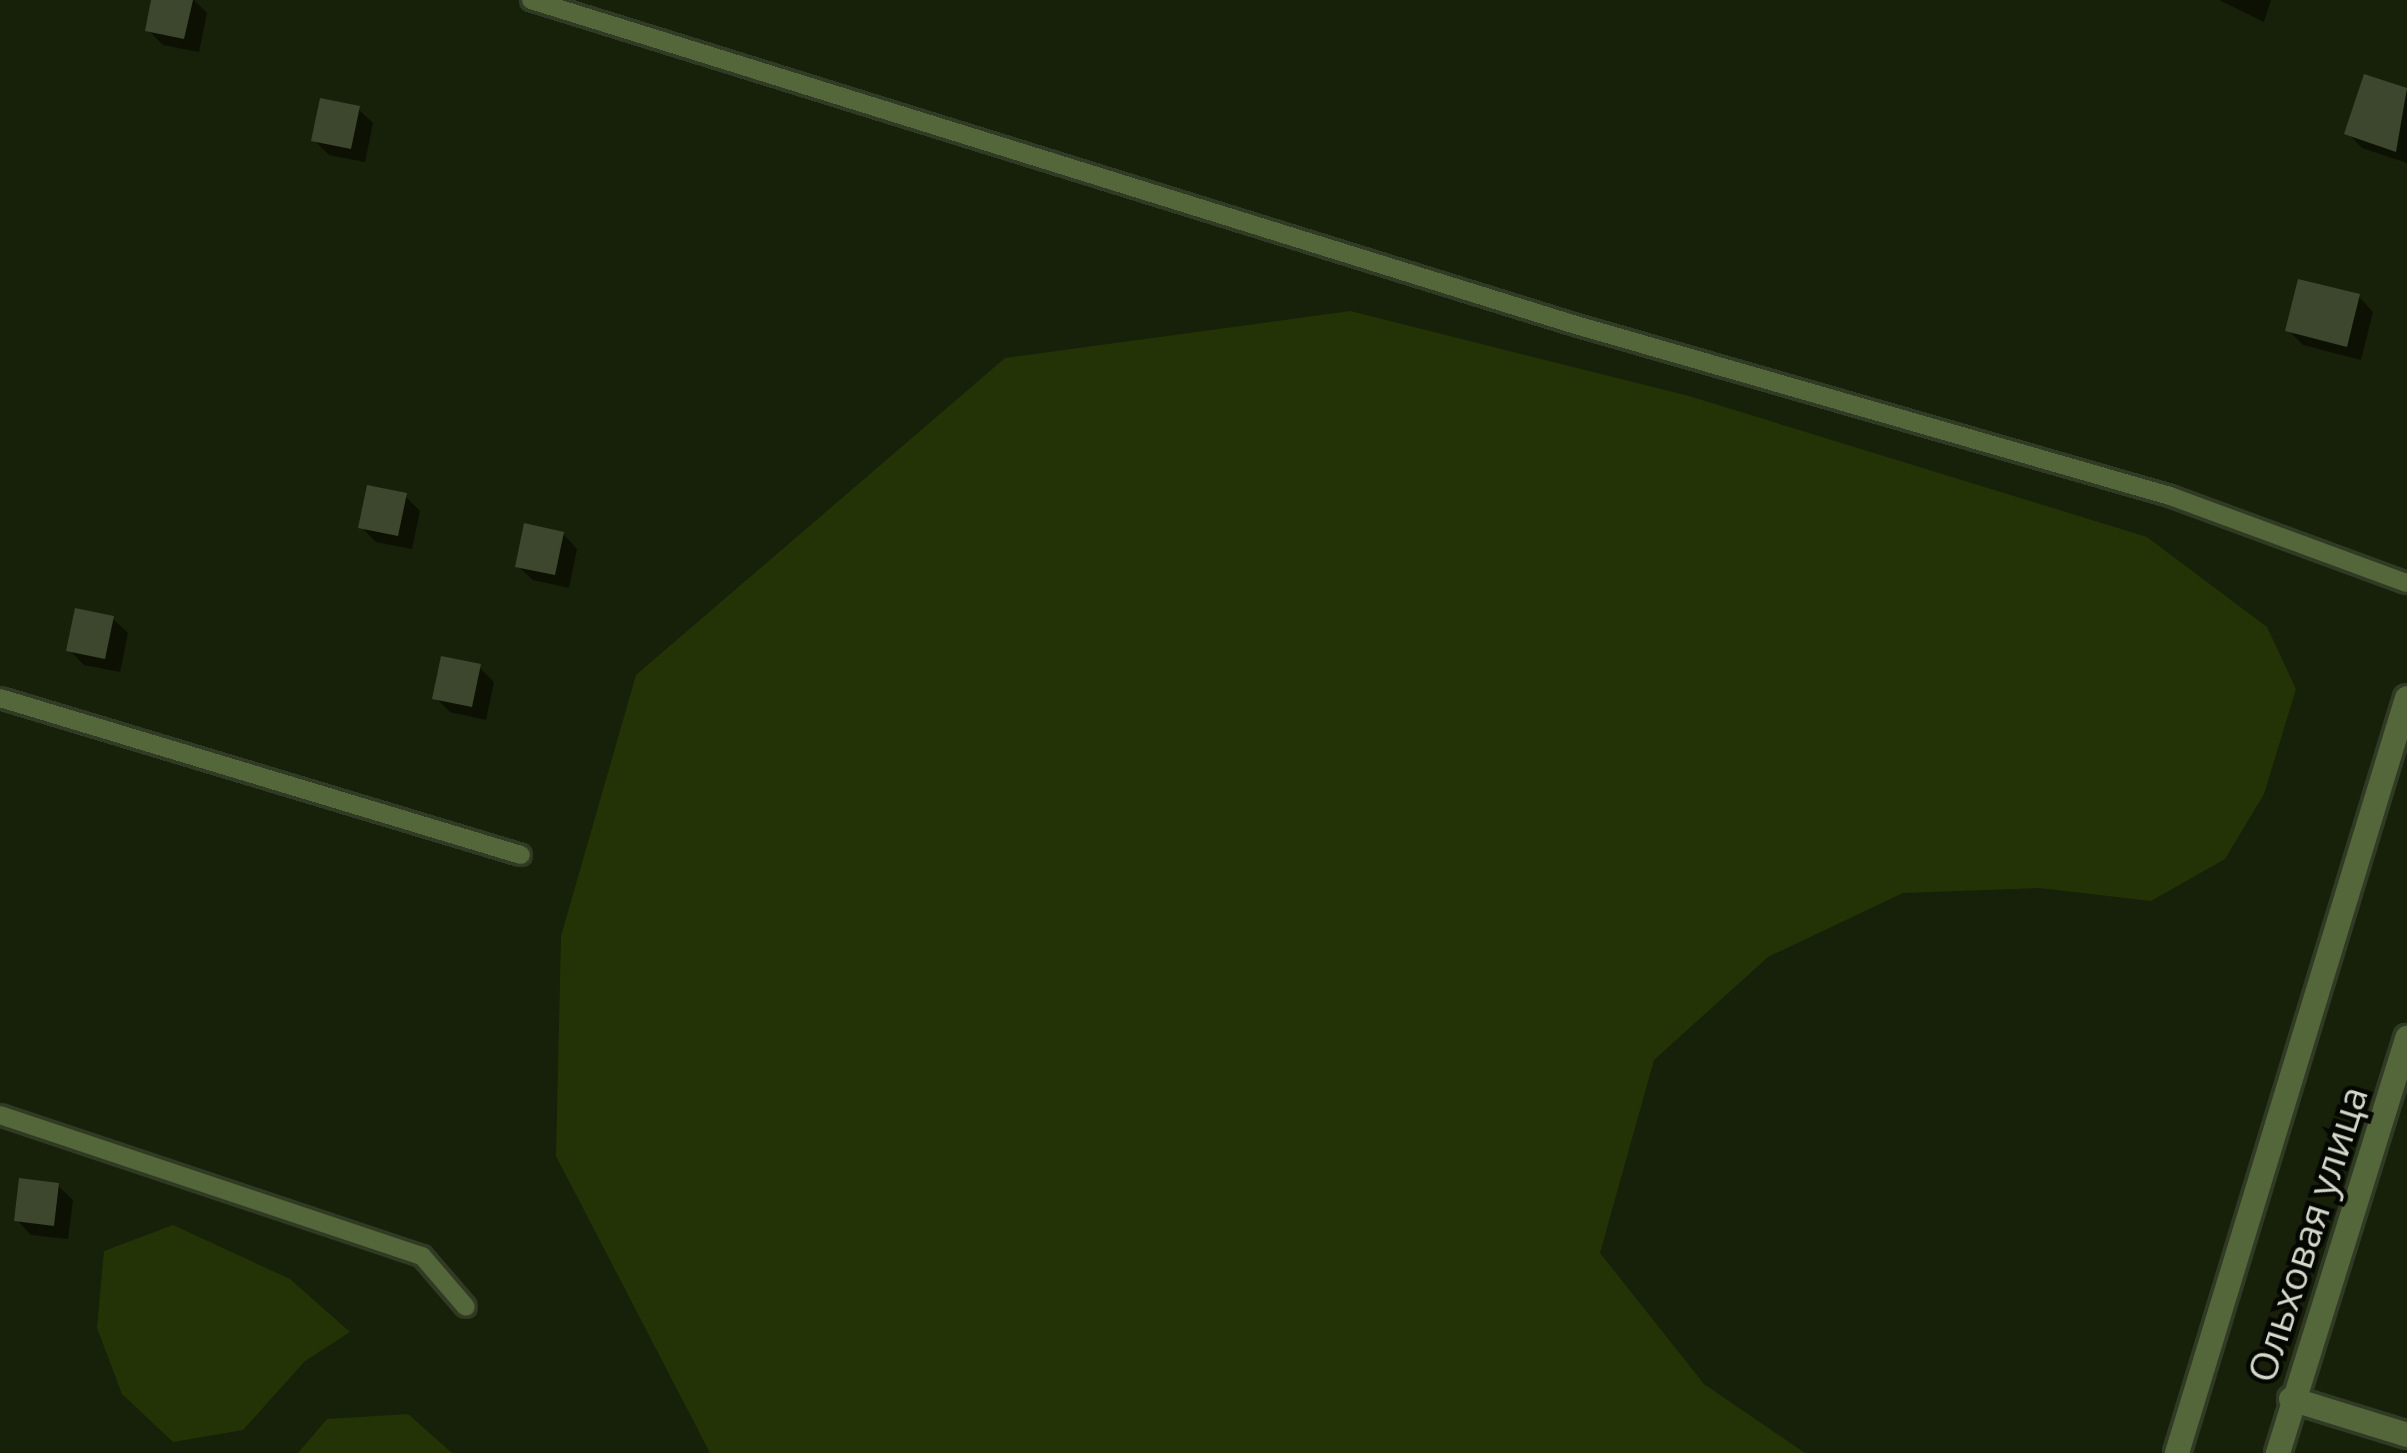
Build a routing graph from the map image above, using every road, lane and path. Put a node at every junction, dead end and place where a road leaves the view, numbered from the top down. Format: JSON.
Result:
{"nodes":[{"id":1,"x":531,"y":0,"type":"edge"},
{"id":2,"x":2407,"y":583,"type":"edge"},
{"id":3,"x":0,"y":698,"type":"edge"},
{"id":4,"x":2407,"y":698,"type":"edge"},
{"id":5,"x":521,"y":855,"type":"dead end"},
{"id":6,"x":2407,"y":1038,"type":"edge"},
{"id":7,"x":0,"y":1115,"type":"edge"},
{"id":8,"x":466,"y":1307,"type":"dead end"},
{"id":9,"x":2291,"y":1399,"type":"junction"},
{"id":10,"x":2407,"y":1435,"type":"edge"},
{"id":11,"x":2177,"y":1453,"type":"edge"},
{"id":12,"x":2278,"y":1453,"type":"edge"}],
"edges":[{"from":1,"to":2,"type":"lane"},
{"from":3,"to":5,"type":"lane"},
{"from":4,"to":11,"type":"street"},
{"from":6,"to":9,"type":"street","name":"Ольховая улица"},
{"from":7,"to":8,"type":"lane"},
{"from":9,"to":10,"type":"street"},
{"from":9,"to":12,"type":"street","name":"Ольховая улица"}]}
